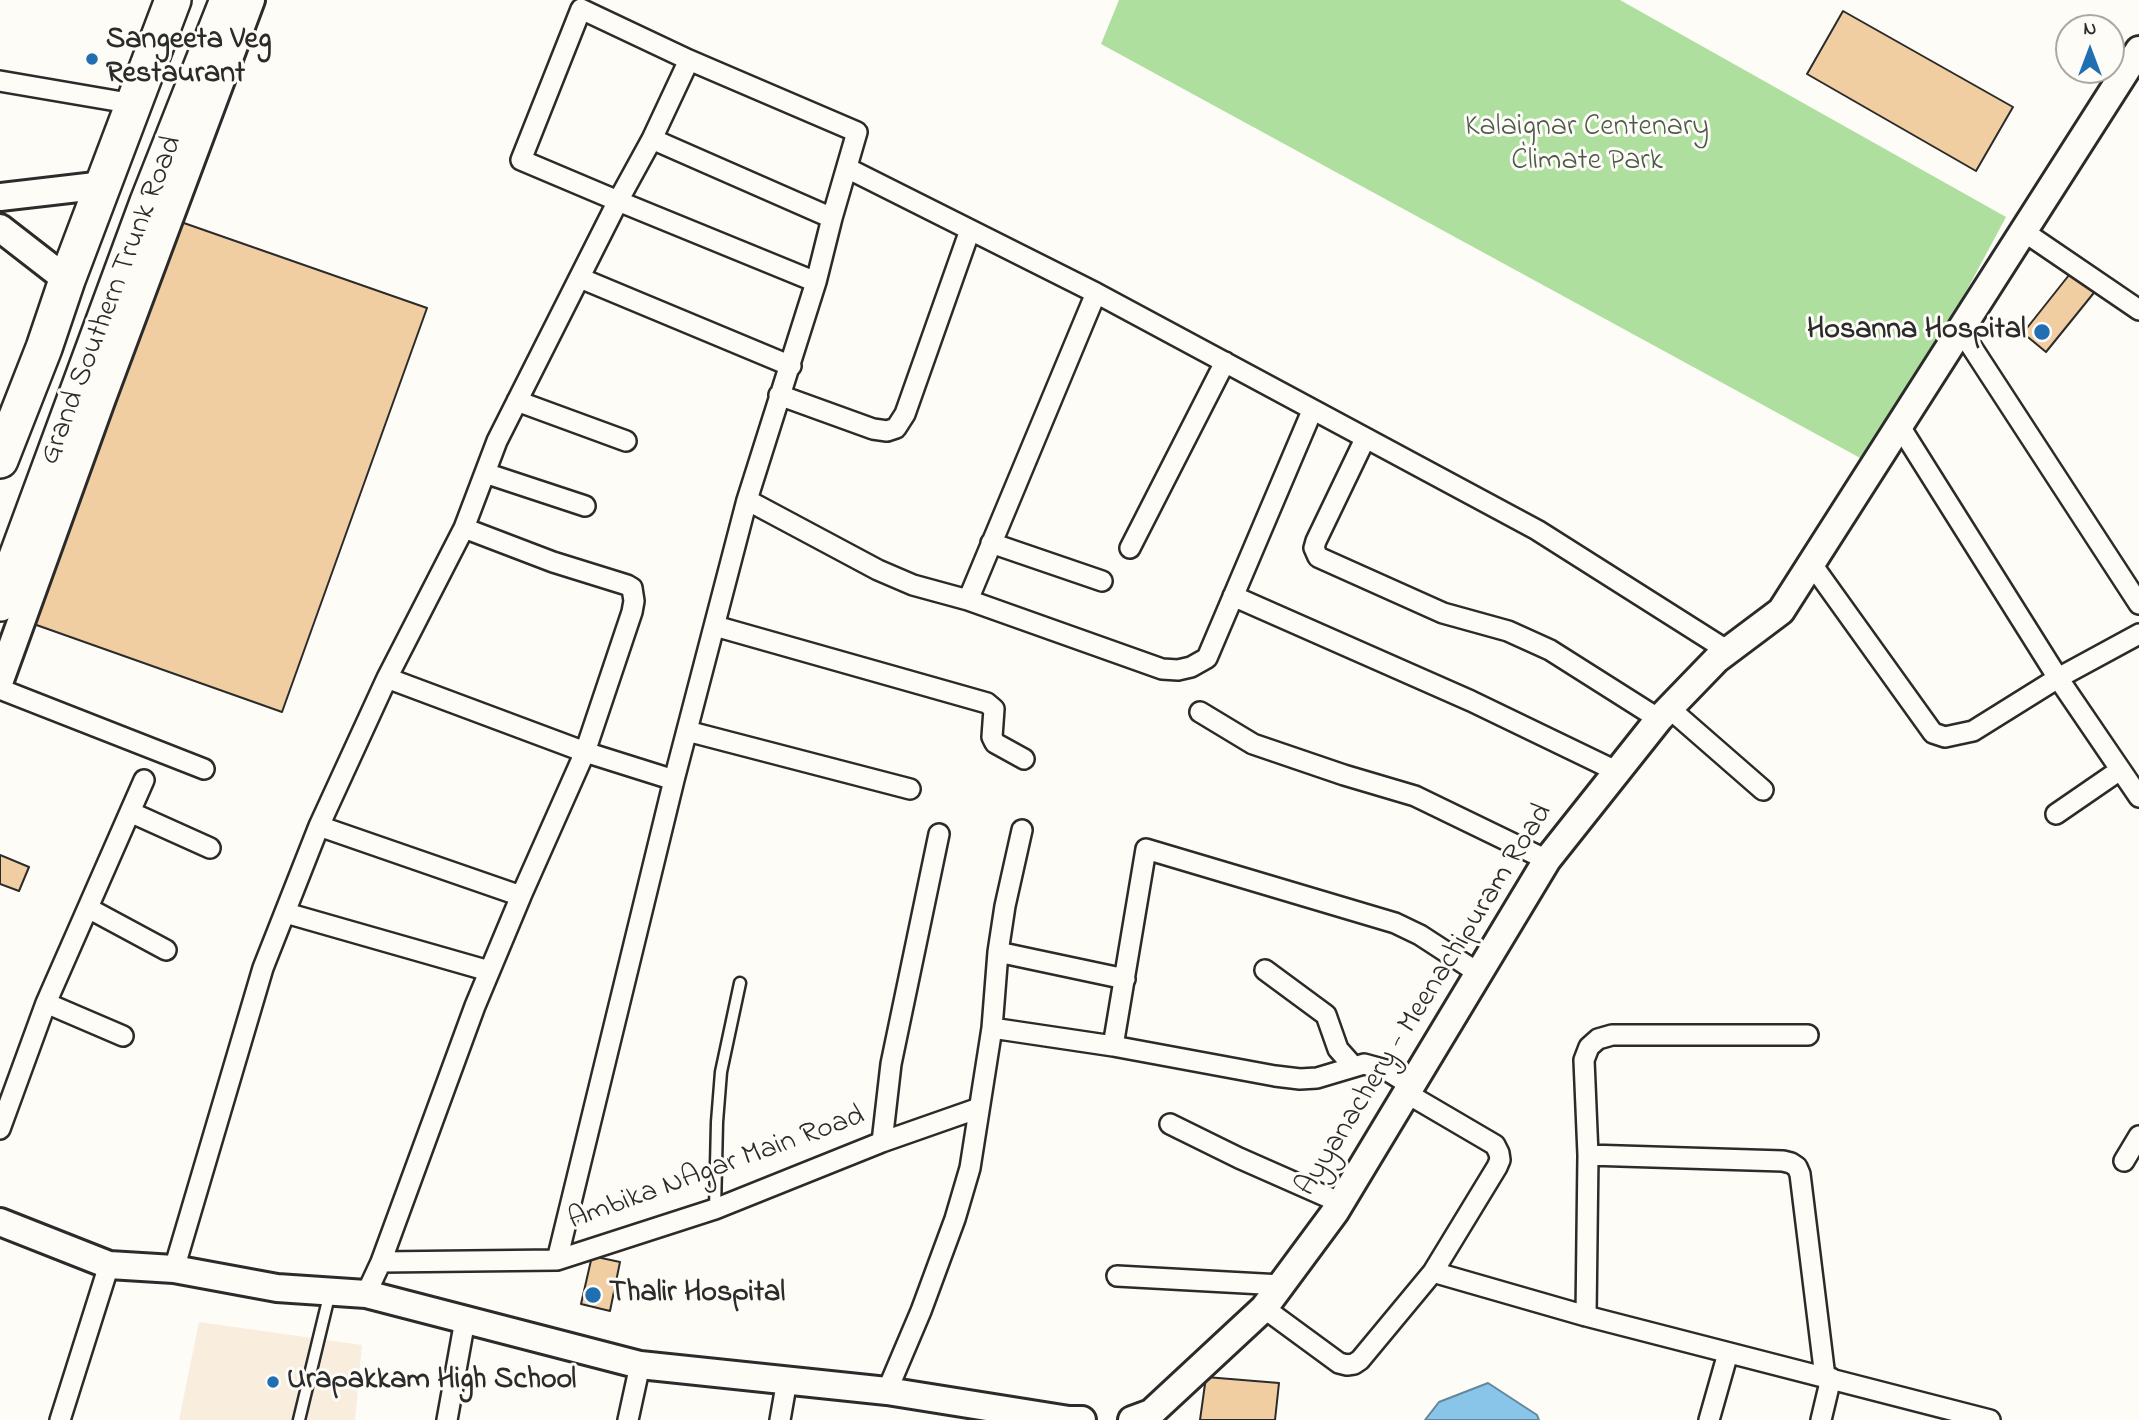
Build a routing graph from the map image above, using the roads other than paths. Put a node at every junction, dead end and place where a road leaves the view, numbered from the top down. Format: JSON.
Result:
{"nodes":[{"id":1,"x":173,"y":0,"type":"edge"},
{"id":2,"x":228,"y":0,"type":"edge"},
{"id":3,"x":251,"y":0,"type":"edge"},
{"id":4,"x":2139,"y":50,"type":"edge"},
{"id":5,"x":689,"y":60,"type":"junction"},
{"id":6,"x":0,"y":81,"type":"edge"},
{"id":7,"x":134,"y":104,"type":"junction"},
{"id":8,"x":652,"y":139,"type":"junction"},
{"id":9,"x":847,"y":169,"type":"junction"},
{"id":10,"x":104,"y":185,"type":"junction"},
{"id":11,"x":0,"y":197,"type":"edge"},
{"id":12,"x":618,"y":201,"type":"junction"},
{"id":13,"x":832,"y":218,"type":"junction"},
{"id":14,"x":0,"y":228,"type":"edge"},
{"id":15,"x":970,"y":230,"type":"junction"},
{"id":16,"x":2023,"y":231,"type":"junction"},
{"id":17,"x":580,"y":278,"type":"junction"},
{"id":18,"x":67,"y":280,"type":"junction"},
{"id":19,"x":816,"y":282,"type":"junction"},
{"id":20,"x":1096,"y":293,"type":"junction"},
{"id":21,"x":2139,"y":310,"type":"edge"},
{"id":22,"x":1960,"y":329,"type":"junction"},
{"id":23,"x":1225,"y":362,"type":"junction"},
{"id":24,"x":791,"y":366,"type":"junction"},
{"id":25,"x":779,"y":395,"type":"junction"},
{"id":26,"x":517,"y":401,"type":"junction"},
{"id":27,"x":1312,"y":411,"type":"junction"},
{"id":28,"x":1899,"y":425,"type":"junction"},
{"id":29,"x":1365,"y":439,"type":"junction"},
{"id":30,"x":626,"y":441,"type":"dead end"},
{"id":31,"x":0,"y":460,"type":"edge"},
{"id":32,"x":485,"y":473,"type":"junction"},
{"id":33,"x":747,"y":500,"type":"junction"},
{"id":34,"x":585,"y":506,"type":"dead end"},
{"id":35,"x":464,"y":528,"type":"junction"},
{"id":36,"x":991,"y":543,"type":"junction"},
{"id":37,"x":1130,"y":548,"type":"dead end"},
{"id":38,"x":1811,"y":563,"type":"junction"},
{"id":39,"x":1102,"y":581,"type":"dead end"},
{"id":40,"x":1233,"y":596,"type":"junction"},
{"id":41,"x":2138,"y":599,"type":"edge"},
{"id":42,"x":968,"y":600,"type":"junction"},
{"id":43,"x":0,"y":603,"type":"edge"},
{"id":44,"x":715,"y":626,"type":"junction"},
{"id":45,"x":2139,"y":634,"type":"edge"},
{"id":46,"x":1728,"y":651,"type":"junction"},
{"id":47,"x":387,"y":678,"type":"junction"},
{"id":48,"x":2058,"y":678,"type":"junction"},
{"id":49,"x":0,"y":680,"type":"edge"},
{"id":50,"x":0,"y":689,"type":"edge"},
{"id":51,"x":1200,"y":712,"type":"dead end"},
{"id":52,"x":1664,"y":713,"type":"junction"},
{"id":53,"x":687,"y":731,"type":"junction"},
{"id":54,"x":585,"y":752,"type":"junction"},
{"id":55,"x":1024,"y":759,"type":"dead end"},
{"id":56,"x":204,"y":769,"type":"dead end"},
{"id":57,"x":2120,"y":770,"type":"junction"},
{"id":58,"x":1616,"y":771,"type":"junction"},
{"id":59,"x":144,"y":780,"type":"dead end"},
{"id":60,"x":674,"y":780,"type":"junction"},
{"id":61,"x":910,"y":789,"type":"dead end"},
{"id":62,"x":1763,"y":790,"type":"dead end"},
{"id":63,"x":2139,"y":797,"type":"edge"},
{"id":64,"x":130,"y":812,"type":"junction"},
{"id":65,"x":2056,"y":814,"type":"dead end"},
{"id":66,"x":319,"y":826,"type":"junction"},
{"id":67,"x":1022,"y":830,"type":"dead end"},
{"id":68,"x":939,"y":834,"type":"dead end"},
{"id":69,"x":210,"y":848,"type":"dead end"},
{"id":70,"x":1547,"y":860,"type":"junction"},
{"id":71,"x":521,"y":896,"type":"junction"},
{"id":72,"x":88,"y":908,"type":"junction"},
{"id":73,"x":286,"y":914,"type":"junction"},
{"id":74,"x":166,"y":950,"type":"dead end"},
{"id":75,"x":998,"y":952,"type":"junction"},
{"id":76,"x":1265,"y":970,"type":"dead end"},
{"id":77,"x":489,"y":971,"type":"junction"},
{"id":78,"x":1479,"y":974,"type":"junction"},
{"id":79,"x":1125,"y":979,"type":"junction"},
{"id":80,"x":740,"y":983,"type":"dead end"},
{"id":81,"x":46,"y":1003,"type":"junction"},
{"id":82,"x":992,"y":1028,"type":"junction"},
{"id":83,"x":123,"y":1035,"type":"dead end"},
{"id":84,"x":1808,"y":1035,"type":"dead end"},
{"id":85,"x":1113,"y":1046,"type":"junction"},
{"id":86,"x":1354,"y":1067,"type":"junction"},
{"id":87,"x":1410,"y":1090,"type":"junction"},
{"id":88,"x":979,"y":1108,"type":"junction"},
{"id":89,"x":1170,"y":1124,"type":"dead end"},
{"id":90,"x":0,"y":1129,"type":"edge"},
{"id":91,"x":2139,"y":1136,"type":"edge"},
{"id":92,"x":882,"y":1142,"type":"junction"},
{"id":93,"x":1588,"y":1155,"type":"junction"},
{"id":94,"x":2124,"y":1161,"type":"dead end"},
{"id":95,"x":1340,"y":1203,"type":"junction"},
{"id":96,"x":715,"y":1209,"type":"junction"},
{"id":97,"x":0,"y":1222,"type":"edge"},
{"id":98,"x":557,"y":1260,"type":"junction"},
{"id":99,"x":381,"y":1262,"type":"junction"},
{"id":100,"x":109,"y":1265,"type":"junction"},
{"id":101,"x":174,"y":1269,"type":"junction"},
{"id":102,"x":1433,"y":1272,"type":"junction"},
{"id":103,"x":1117,"y":1276,"type":"dead end"},
{"id":104,"x":1281,"y":1285,"type":"junction"},
{"id":105,"x":330,"y":1292,"type":"junction"},
{"id":106,"x":366,"y":1294,"type":"junction"},
{"id":107,"x":1264,"y":1308,"type":"junction"},
{"id":108,"x":1586,"y":1316,"type":"junction"},
{"id":109,"x":465,"y":1320,"type":"junction"},
{"id":110,"x":1728,"y":1353,"type":"junction"},
{"id":111,"x":640,"y":1365,"type":"junction"},
{"id":112,"x":1828,"y":1378,"type":"junction"},
{"id":113,"x":787,"y":1380,"type":"junction"},
{"id":114,"x":887,"y":1391,"type":"junction"},
{"id":115,"x":60,"y":1420,"type":"edge"},
{"id":116,"x":299,"y":1420,"type":"edge"},
{"id":117,"x":447,"y":1420,"type":"edge"},
{"id":118,"x":628,"y":1420,"type":"edge"},
{"id":119,"x":780,"y":1420,"type":"edge"},
{"id":120,"x":1069,"y":1420,"type":"edge"},
{"id":121,"x":1082,"y":1420,"type":"edge"},
{"id":122,"x":1132,"y":1420,"type":"edge"},
{"id":123,"x":1139,"y":1420,"type":"edge"},
{"id":124,"x":1709,"y":1420,"type":"edge"},
{"id":125,"x":1821,"y":1420,"type":"edge"},
{"id":126,"x":1990,"y":1420,"type":"edge"}],
"edges":[{"from":1,"to":7,"type":"highway","name":"Grand Southern Trunk Road"},
{"from":2,"to":43,"type":"highway","name":"Grand Southern Trunk Road"},
{"from":3,"to":49,"type":"street"},
{"from":4,"to":16,"type":"street","name":"Ayyanachery - Meenachipuram Road"},
{"from":5,"to":8,"type":"street"},
{"from":5,"to":9,"type":"street"},
{"from":5,"to":12,"type":"street"},
{"from":6,"to":7,"type":"street"},
{"from":7,"to":10,"type":"highway","name":"Grand Southern Trunk Road"},
{"from":8,"to":12,"type":"street"},
{"from":8,"to":13,"type":"street"},
{"from":9,"to":13,"type":"street"},
{"from":9,"to":15,"type":"street"},
{"from":10,"to":11,"type":"street"},
{"from":10,"to":18,"type":"highway","name":"Grand Southern Trunk Road"},
{"from":12,"to":17,"type":"street"},
{"from":12,"to":19,"type":"street"},
{"from":13,"to":19,"type":"street"},
{"from":14,"to":18,"type":"street"},
{"from":15,"to":20,"type":"street"},
{"from":15,"to":25,"type":"street"},
{"from":16,"to":21,"type":"street"},
{"from":16,"to":22,"type":"street","name":"Ayyanachery - Meenachipuram Road"},
{"from":17,"to":24,"type":"street"},
{"from":17,"to":26,"type":"street"},
{"from":18,"to":31,"type":"highway","name":"Grand Southern Trunk Road"},
{"from":19,"to":24,"type":"street"},
{"from":20,"to":23,"type":"street"},
{"from":20,"to":36,"type":"street"},
{"from":22,"to":28,"type":"street","name":"Ayyanachery - Meenachipuram Road"},
{"from":22,"to":41,"type":"street"},
{"from":23,"to":27,"type":"street"},
{"from":23,"to":37,"type":"street"},
{"from":24,"to":25,"type":"street"},
{"from":25,"to":33,"type":"street"},
{"from":26,"to":30,"type":"street"},
{"from":26,"to":32,"type":"street"},
{"from":27,"to":29,"type":"street"},
{"from":27,"to":40,"type":"street"},
{"from":28,"to":38,"type":"street","name":"Ayyanachery - Meenachipuram Road"},
{"from":28,"to":48,"type":"street"},
{"from":29,"to":46,"type":"street"},
{"from":29,"to":52,"type":"street"},
{"from":32,"to":34,"type":"street"},
{"from":32,"to":35,"type":"street"},
{"from":33,"to":42,"type":"street"},
{"from":33,"to":44,"type":"street"},
{"from":35,"to":47,"type":"street"},
{"from":35,"to":54,"type":"street"},
{"from":36,"to":39,"type":"street"},
{"from":36,"to":42,"type":"street"},
{"from":38,"to":46,"type":"street","name":"Ayyanachery - Meenachipuram Road"},
{"from":38,"to":48,"type":"street"},
{"from":40,"to":42,"type":"street"},
{"from":40,"to":58,"type":"street"},
{"from":44,"to":53,"type":"street"},
{"from":44,"to":55,"type":"street"},
{"from":45,"to":48,"type":"street"},
{"from":46,"to":52,"type":"street","name":"Ayyanachery - Meenachipuram Road"},
{"from":47,"to":54,"type":"street"},
{"from":47,"to":66,"type":"street"},
{"from":48,"to":57,"type":"street"},
{"from":50,"to":56,"type":"street"},
{"from":51,"to":70,"type":"street"},
{"from":52,"to":58,"type":"street","name":"Ayyanachery - Meenachipuram Road"},
{"from":52,"to":62,"type":"street"},
{"from":53,"to":60,"type":"street"},
{"from":53,"to":61,"type":"street"},
{"from":54,"to":60,"type":"street"},
{"from":54,"to":71,"type":"street"},
{"from":57,"to":63,"type":"street"},
{"from":57,"to":65,"type":"street"},
{"from":58,"to":70,"type":"street","name":"Ayyanachery - Meenachipuram Road"},
{"from":59,"to":64,"type":"street"},
{"from":60,"to":98,"type":"street"},
{"from":64,"to":69,"type":"street"},
{"from":64,"to":72,"type":"street"},
{"from":66,"to":71,"type":"street"},
{"from":66,"to":73,"type":"street"},
{"from":67,"to":75,"type":"street"},
{"from":68,"to":92,"type":"street"},
{"from":70,"to":78,"type":"street","name":"Ayyanachery - Meenachipuram Road"},
{"from":71,"to":77,"type":"street"},
{"from":72,"to":74,"type":"street"},
{"from":72,"to":81,"type":"street"},
{"from":73,"to":77,"type":"street"},
{"from":73,"to":101,"type":"street"},
{"from":75,"to":79,"type":"street"},
{"from":75,"to":82,"type":"street"},
{"from":76,"to":86,"type":"street"},
{"from":77,"to":99,"type":"street"},
{"from":78,"to":79,"type":"street"},
{"from":78,"to":87,"type":"street","name":"Ayyanachery - Meenachipuram Road"},
{"from":79,"to":85,"type":"street"},
{"from":80,"to":96,"type":"lane"},
{"from":81,"to":83,"type":"street"},
{"from":81,"to":90,"type":"street"},
{"from":82,"to":85,"type":"street"},
{"from":82,"to":88,"type":"street"},
{"from":84,"to":93,"type":"street"},
{"from":85,"to":86,"type":"street"},
{"from":86,"to":87,"type":"street"},
{"from":87,"to":95,"type":"street","name":"Ayyanachery - Meenachipuram Road"},
{"from":87,"to":102,"type":"street"},
{"from":88,"to":92,"type":"street","name":"Ambika NAgar Main Road"},
{"from":88,"to":114,"type":"street"},
{"from":89,"to":95,"type":"street"},
{"from":91,"to":94,"type":"street"},
{"from":92,"to":96,"type":"street","name":"Ambika NAgar Main Road"},
{"from":93,"to":108,"type":"street"},
{"from":93,"to":112,"type":"street"},
{"from":95,"to":104,"type":"street","name":"Ayyanachery - Meenachipuram Road"},
{"from":96,"to":98,"type":"street","name":"Ambika NAgar Main Road"},
{"from":97,"to":100,"type":"street"},
{"from":98,"to":99,"type":"street","name":"Ambika NAgar Main Road"},
{"from":99,"to":106,"type":"street"},
{"from":100,"to":101,"type":"street"},
{"from":100,"to":115,"type":"street"},
{"from":101,"to":105,"type":"street"},
{"from":102,"to":107,"type":"street"},
{"from":102,"to":108,"type":"street"},
{"from":103,"to":104,"type":"street"},
{"from":104,"to":107,"type":"street","name":"Ayyanachery - Meenachipuram Road"},
{"from":105,"to":106,"type":"street"},
{"from":105,"to":116,"type":"lane"},
{"from":106,"to":109,"type":"street"},
{"from":107,"to":123,"type":"street","name":"Ayyanachery - Meenachipuram Road"},
{"from":108,"to":110,"type":"street"},
{"from":109,"to":111,"type":"street"},
{"from":109,"to":117,"type":"street"},
{"from":110,"to":112,"type":"street"},
{"from":110,"to":124,"type":"street"},
{"from":111,"to":113,"type":"street"},
{"from":111,"to":118,"type":"street"},
{"from":112,"to":125,"type":"street"},
{"from":112,"to":126,"type":"street"},
{"from":113,"to":114,"type":"street"},
{"from":113,"to":119,"type":"street"},
{"from":114,"to":120,"type":"street"},
{"from":120,"to":121,"type":"street"},
{"from":122,"to":123,"type":"street","name":"Ayyanachery - Meenachipuram Road"}]}
